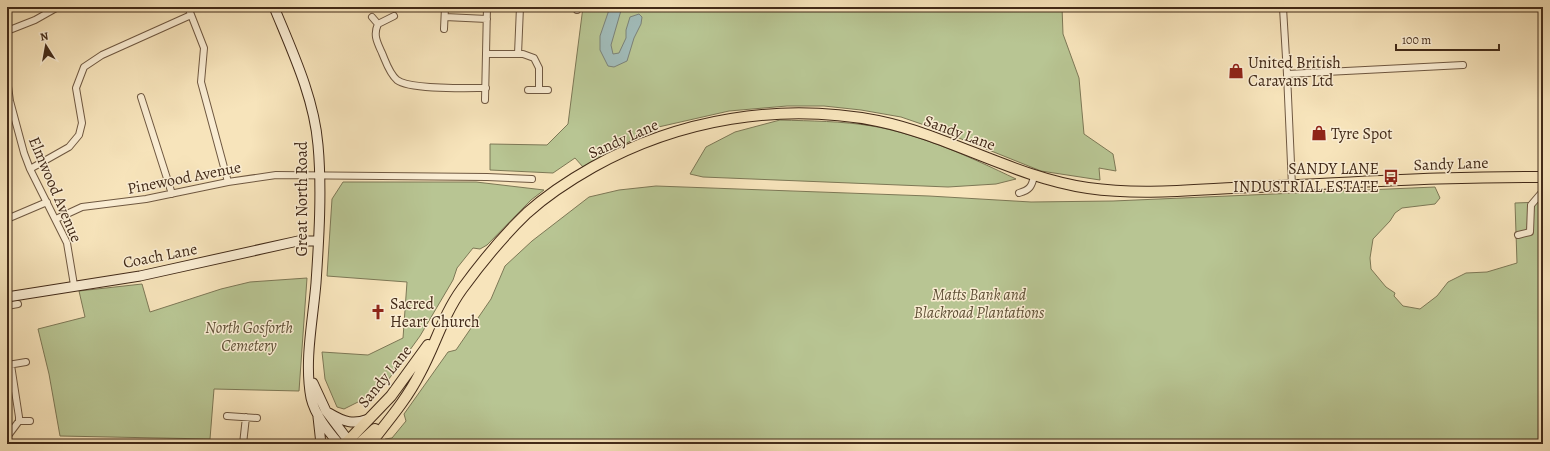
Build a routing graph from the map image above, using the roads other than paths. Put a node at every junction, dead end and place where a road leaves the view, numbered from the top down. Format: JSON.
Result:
{"nodes":[{"id":1,"x":58,"y":7,"type":"edge"},
{"id":2,"x":188,"y":7,"type":"edge"},
{"id":3,"x":274,"y":7,"type":"edge"},
{"id":4,"x":445,"y":7,"type":"edge"},
{"id":5,"x":487,"y":7,"type":"edge"},
{"id":6,"x":520,"y":7,"type":"edge"},
{"id":7,"x":1283,"y":8,"type":"dead end"},
{"id":8,"x":191,"y":15,"type":"junction"},
{"id":9,"x":394,"y":16,"type":"dead end"},
{"id":10,"x":372,"y":17,"type":"dead end"},
{"id":11,"x":445,"y":17,"type":"junction"},
{"id":12,"x":487,"y":19,"type":"junction"},
{"id":13,"x":378,"y":24,"type":"junction"},
{"id":14,"x":444,"y":29,"type":"dead end"},
{"id":15,"x":7,"y":31,"type":"edge"},
{"id":16,"x":486,"y":54,"type":"junction"},
{"id":17,"x":518,"y":54,"type":"junction"},
{"id":18,"x":1463,"y":65,"type":"dead end"},
{"id":19,"x":1287,"y":74,"type":"junction"},
{"id":20,"x":7,"y":79,"type":"edge"},
{"id":21,"x":486,"y":88,"type":"junction"},
{"id":22,"x":528,"y":90,"type":"dead end"},
{"id":23,"x":539,"y":90,"type":"junction"},
{"id":24,"x":548,"y":90,"type":"dead end"},
{"id":25,"x":141,"y":97,"type":"dead end"},
{"id":26,"x":485,"y":100,"type":"dead end"},
{"id":27,"x":9,"y":101,"type":"edge"},
{"id":28,"x":30,"y":169,"type":"junction"},
{"id":29,"x":319,"y":174,"type":"junction"},
{"id":30,"x":1034,"y":176,"type":"junction"},
{"id":31,"x":1543,"y":177,"type":"edge"},
{"id":32,"x":532,"y":179,"type":"dead end"},
{"id":33,"x":228,"y":182,"type":"junction"},
{"id":34,"x":1292,"y":186,"type":"junction"},
{"id":35,"x":1543,"y":191,"type":"edge"},
{"id":36,"x":1019,"y":193,"type":"dead end"},
{"id":37,"x":172,"y":194,"type":"junction"},
{"id":38,"x":47,"y":202,"type":"junction"},
{"id":39,"x":56,"y":218,"type":"junction"},
{"id":40,"x":7,"y":219,"type":"edge"},
{"id":41,"x":1518,"y":235,"type":"dead end"},
{"id":42,"x":317,"y":241,"type":"junction"},
{"id":43,"x":74,"y":285,"type":"junction"},
{"id":44,"x":7,"y":297,"type":"edge"},
{"id":45,"x":18,"y":304,"type":"dead end"},
{"id":46,"x":7,"y":306,"type":"edge"},
{"id":47,"x":442,"y":323,"type":"junction"},
{"id":48,"x":26,"y":362,"type":"dead end"},
{"id":49,"x":9,"y":365,"type":"edge"},
{"id":50,"x":401,"y":404,"type":"junction"},
{"id":51,"x":322,"y":412,"type":"junction"},
{"id":52,"x":227,"y":416,"type":"dead end"},
{"id":53,"x":246,"y":417,"type":"junction"},
{"id":54,"x":257,"y":418,"type":"dead end"},
{"id":55,"x":370,"y":419,"type":"junction"},
{"id":56,"x":19,"y":421,"type":"junction"},
{"id":57,"x":30,"y":421,"type":"dead end"},
{"id":58,"x":7,"y":437,"type":"edge"},
{"id":59,"x":346,"y":443,"type":"edge"},
{"id":60,"x":243,"y":444,"type":"edge"},
{"id":61,"x":321,"y":444,"type":"edge"},
{"id":62,"x":359,"y":444,"type":"edge"},
{"id":63,"x":370,"y":444,"type":"edge"}],
"edges":[{"from":1,"to":15,"type":"street"},
{"from":2,"to":8,"type":"street"},
{"from":3,"to":29,"type":"main road","name":"Great North Road"},
{"from":4,"to":11,"type":"street"},
{"from":5,"to":12,"type":"street"},
{"from":6,"to":17,"type":"street"},
{"from":7,"to":19,"type":"street"},
{"from":8,"to":28,"type":"street"},
{"from":8,"to":33,"type":"street"},
{"from":9,"to":13,"type":"street"},
{"from":10,"to":13,"type":"street"},
{"from":11,"to":12,"type":"street"},
{"from":11,"to":14,"type":"street"},
{"from":12,"to":16,"type":"street"},
{"from":13,"to":21,"type":"street"},
{"from":16,"to":17,"type":"street"},
{"from":16,"to":21,"type":"street"},
{"from":17,"to":23,"type":"street"},
{"from":18,"to":19,"type":"street"},
{"from":19,"to":34,"type":"street"},
{"from":20,"to":27,"type":"street","name":"Elmwood Avenue"},
{"from":21,"to":26,"type":"street"},
{"from":22,"to":23,"type":"street"},
{"from":23,"to":24,"type":"street"},
{"from":25,"to":37,"type":"street"},
{"from":27,"to":28,"type":"street","name":"Elmwood Avenue"},
{"from":28,"to":38,"type":"street","name":"Elmwood Avenue"},
{"from":29,"to":32,"type":"street"},
{"from":29,"to":33,"type":"street","name":"Pinewood Avenue"},
{"from":29,"to":42,"type":"main road","name":"Great North Road"},
{"from":30,"to":34,"type":"main road","name":"Sandy Lane"},
{"from":30,"to":36,"type":"street"},
{"from":30,"to":47,"type":"main road","name":"Sandy Lane"},
{"from":31,"to":34,"type":"main road","name":"Sandy Lane"},
{"from":33,"to":37,"type":"street","name":"Pinewood Avenue"},
{"from":35,"to":41,"type":"street"},
{"from":37,"to":39,"type":"street","name":"Pinewood Avenue"},
{"from":38,"to":39,"type":"street","name":"Elmwood Avenue"},
{"from":38,"to":40,"type":"street"},
{"from":39,"to":43,"type":"street","name":"Elmwood Avenue"},
{"from":42,"to":43,"type":"main road","name":"Coach Lane"},
{"from":42,"to":51,"type":"main road","name":"Great North Road"},
{"from":43,"to":44,"type":"main road","name":"Coach Lane"},
{"from":45,"to":46,"type":"street"},
{"from":47,"to":50,"type":"main road","name":"Sandy Lane"},
{"from":47,"to":55,"type":"main road","name":"Sandy Lane"},
{"from":48,"to":49,"type":"street"},
{"from":49,"to":56,"type":"street"},
{"from":50,"to":62,"type":"main road"},
{"from":50,"to":63,"type":"main road","name":"Sandy Lane"},
{"from":51,"to":55,"type":"main road"},
{"from":51,"to":59,"type":"main road"},
{"from":51,"to":61,"type":"main road"},
{"from":52,"to":53,"type":"street"},
{"from":53,"to":54,"type":"street"},
{"from":53,"to":60,"type":"street"},
{"from":55,"to":59,"type":"main road","name":"Sandy Lane"},
{"from":56,"to":57,"type":"street"},
{"from":56,"to":58,"type":"street"}]}
